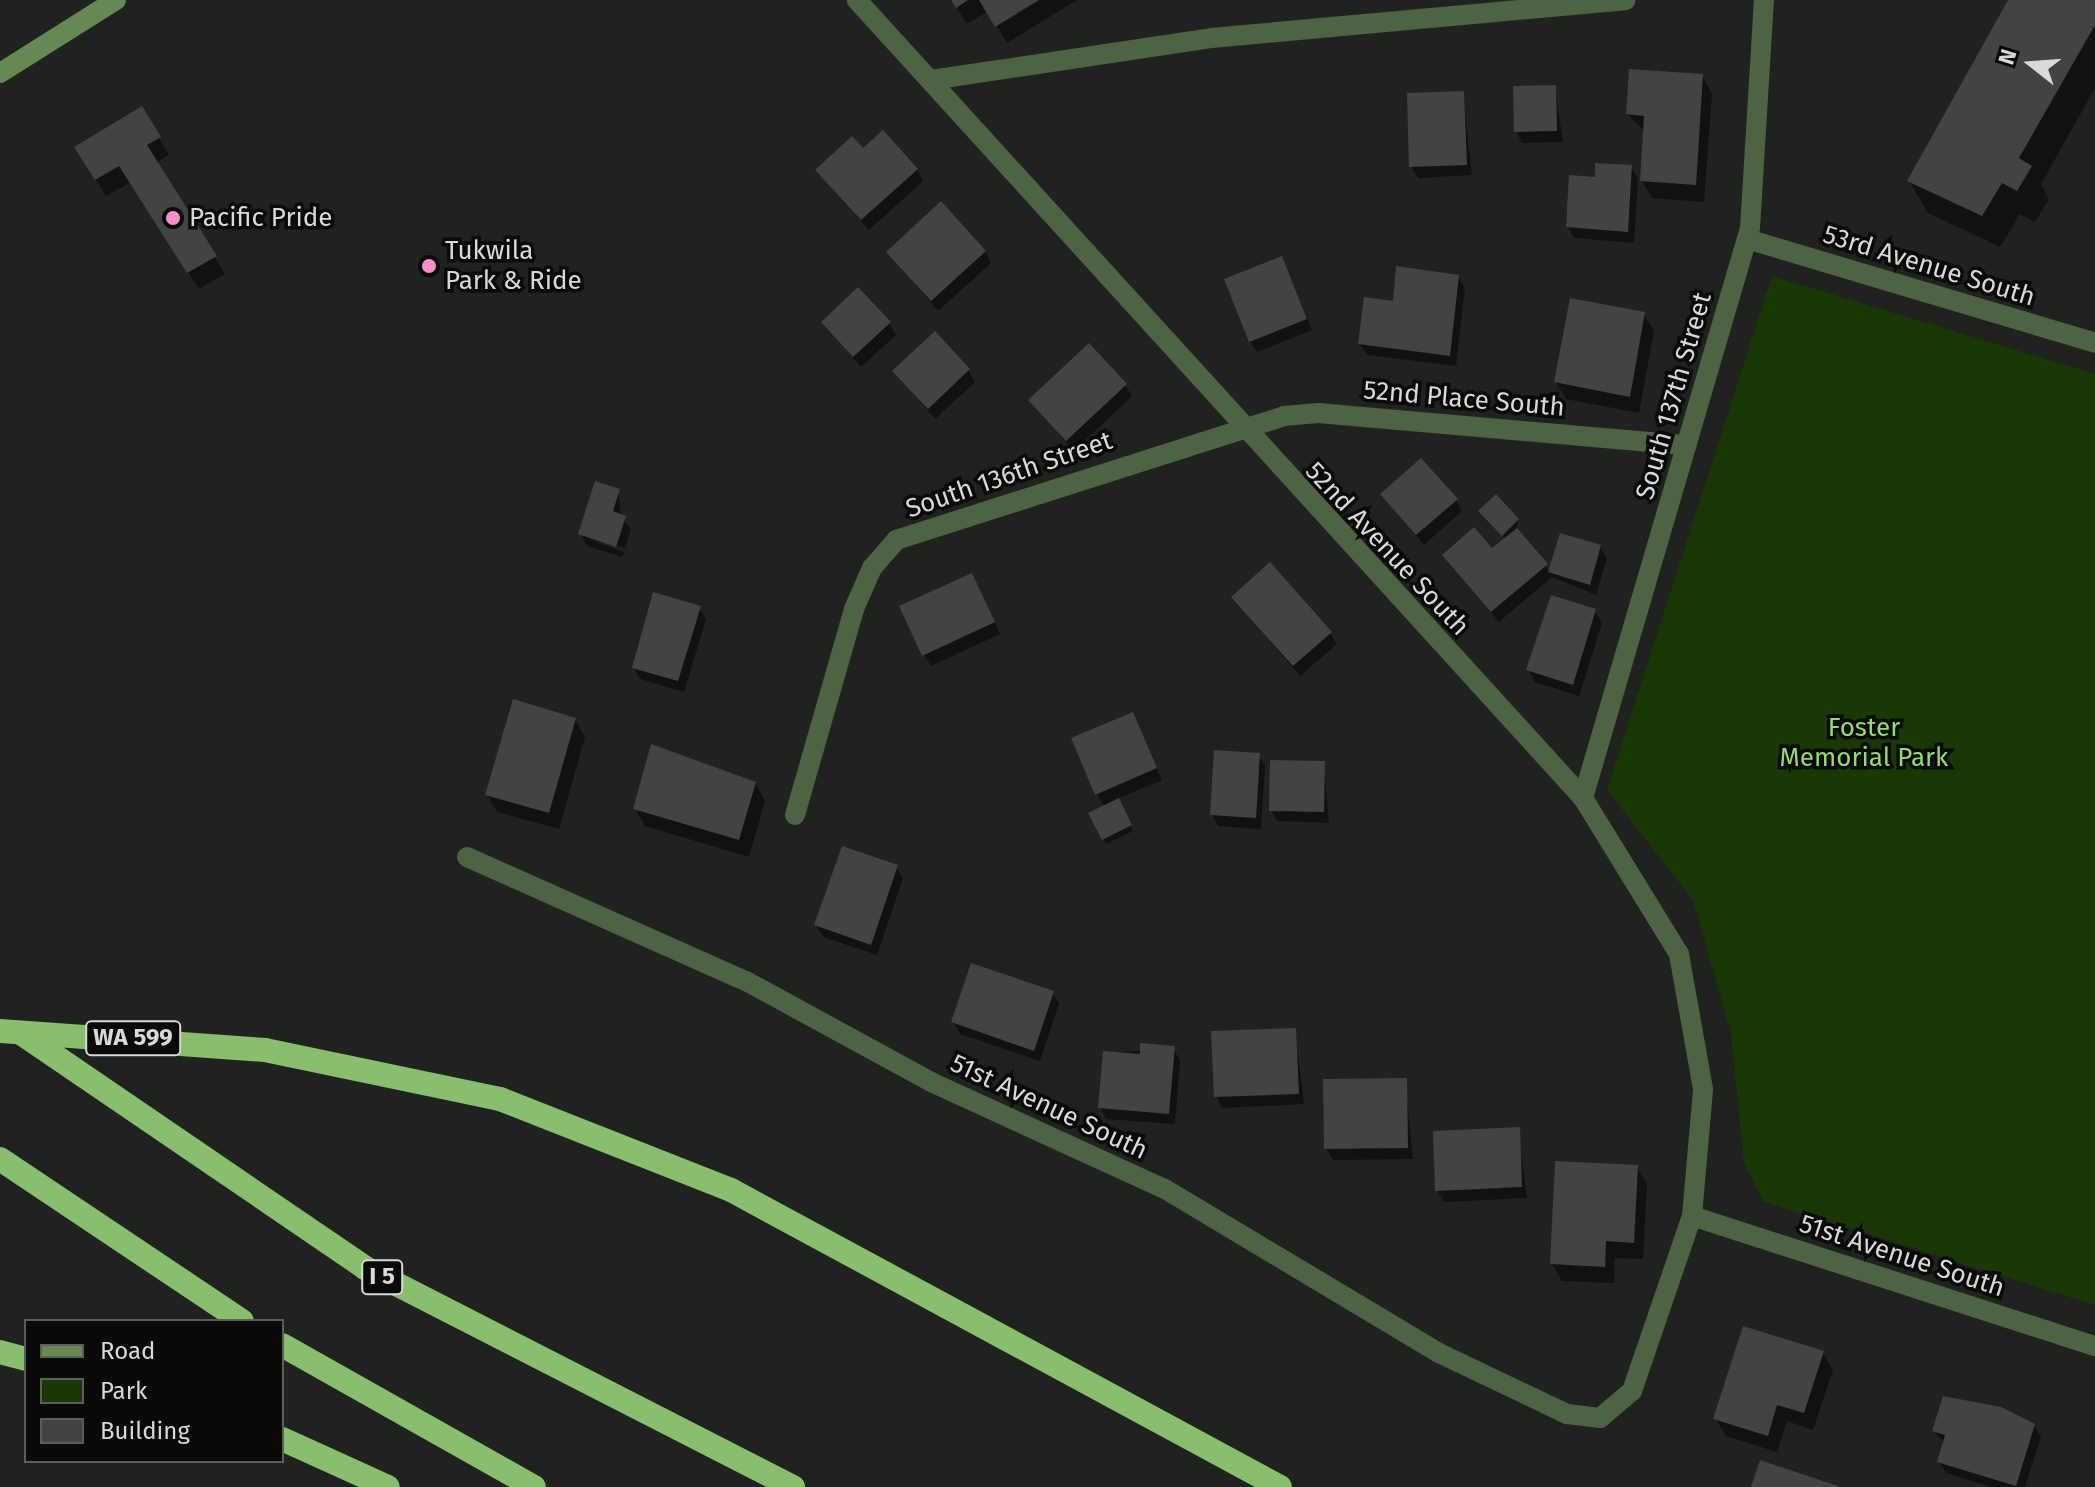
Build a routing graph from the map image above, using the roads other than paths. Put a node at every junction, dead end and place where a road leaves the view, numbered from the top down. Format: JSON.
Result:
{"nodes":[{"id":1,"x":116,"y":0,"type":"edge"},
{"id":2,"x":857,"y":0,"type":"edge"},
{"id":3,"x":1625,"y":0,"type":"edge"},
{"id":4,"x":1764,"y":0,"type":"edge"},
{"id":5,"x":1398,"y":9,"type":"edge"},
{"id":6,"x":0,"y":73,"type":"edge"},
{"id":7,"x":931,"y":80,"type":"junction"},
{"id":8,"x":1747,"y":239,"type":"junction"},
{"id":9,"x":2095,"y":343,"type":"edge"},
{"id":10,"x":1237,"y":425,"type":"junction"},
{"id":11,"x":1687,"y":445,"type":"junction"},
{"id":12,"x":1583,"y":798,"type":"junction"},
{"id":13,"x":795,"y":815,"type":"dead end"},
{"id":14,"x":467,"y":857,"type":"dead end"},
{"id":15,"x":0,"y":1018,"type":"edge"},
{"id":16,"x":0,"y":1031,"type":"edge"},
{"id":17,"x":0,"y":1159,"type":"edge"},
{"id":18,"x":1692,"y":1216,"type":"junction"},
{"id":19,"x":239,"y":1319,"type":"edge"},
{"id":20,"x":284,"y":1346,"type":"edge"},
{"id":21,"x":2095,"y":1346,"type":"edge"},
{"id":22,"x":0,"y":1352,"type":"edge"},
{"id":23,"x":24,"y":1358,"type":"edge"},
{"id":24,"x":1600,"y":1418,"type":"joint"},
{"id":25,"x":284,"y":1440,"type":"edge"},
{"id":26,"x":388,"y":1487,"type":"edge"},
{"id":27,"x":534,"y":1487,"type":"edge"},
{"id":28,"x":793,"y":1487,"type":"edge"},
{"id":29,"x":1280,"y":1487,"type":"edge"}],
"edges":[{"from":1,"to":6,"type":"main road"},
{"from":2,"to":7,"type":"street","name":"52nd Avenue South"},
{"from":3,"to":5,"type":"street"},
{"from":4,"to":8,"type":"street","name":"South 137th Street"},
{"from":5,"to":7,"type":"street"},
{"from":7,"to":10,"type":"street","name":"52nd Avenue South"},
{"from":8,"to":9,"type":"street","name":"53rd Avenue South"},
{"from":8,"to":11,"type":"street","name":"South 137th Street"},
{"from":10,"to":11,"type":"street","name":"52nd Place South"},
{"from":10,"to":12,"type":"street","name":"52nd Avenue South"},
{"from":10,"to":13,"type":"street","name":"South 136th Street"},
{"from":11,"to":12,"type":"street","name":"South 137th Street"},
{"from":12,"to":18,"type":"street","name":"52nd Avenue South"},
{"from":14,"to":24,"type":"street","name":"51st Avenue South"},
{"from":15,"to":28,"type":"highway","number":"I 5"},
{"from":16,"to":29,"type":"highway","number":"WA 599"},
{"from":17,"to":19,"type":"highway"},
{"from":18,"to":21,"type":"street","name":"51st Avenue South"},
{"from":18,"to":24,"type":"street","name":"52nd Avenue South"},
{"from":20,"to":27,"type":"highway"},
{"from":22,"to":23,"type":"highway"},
{"from":25,"to":26,"type":"highway"}]}
